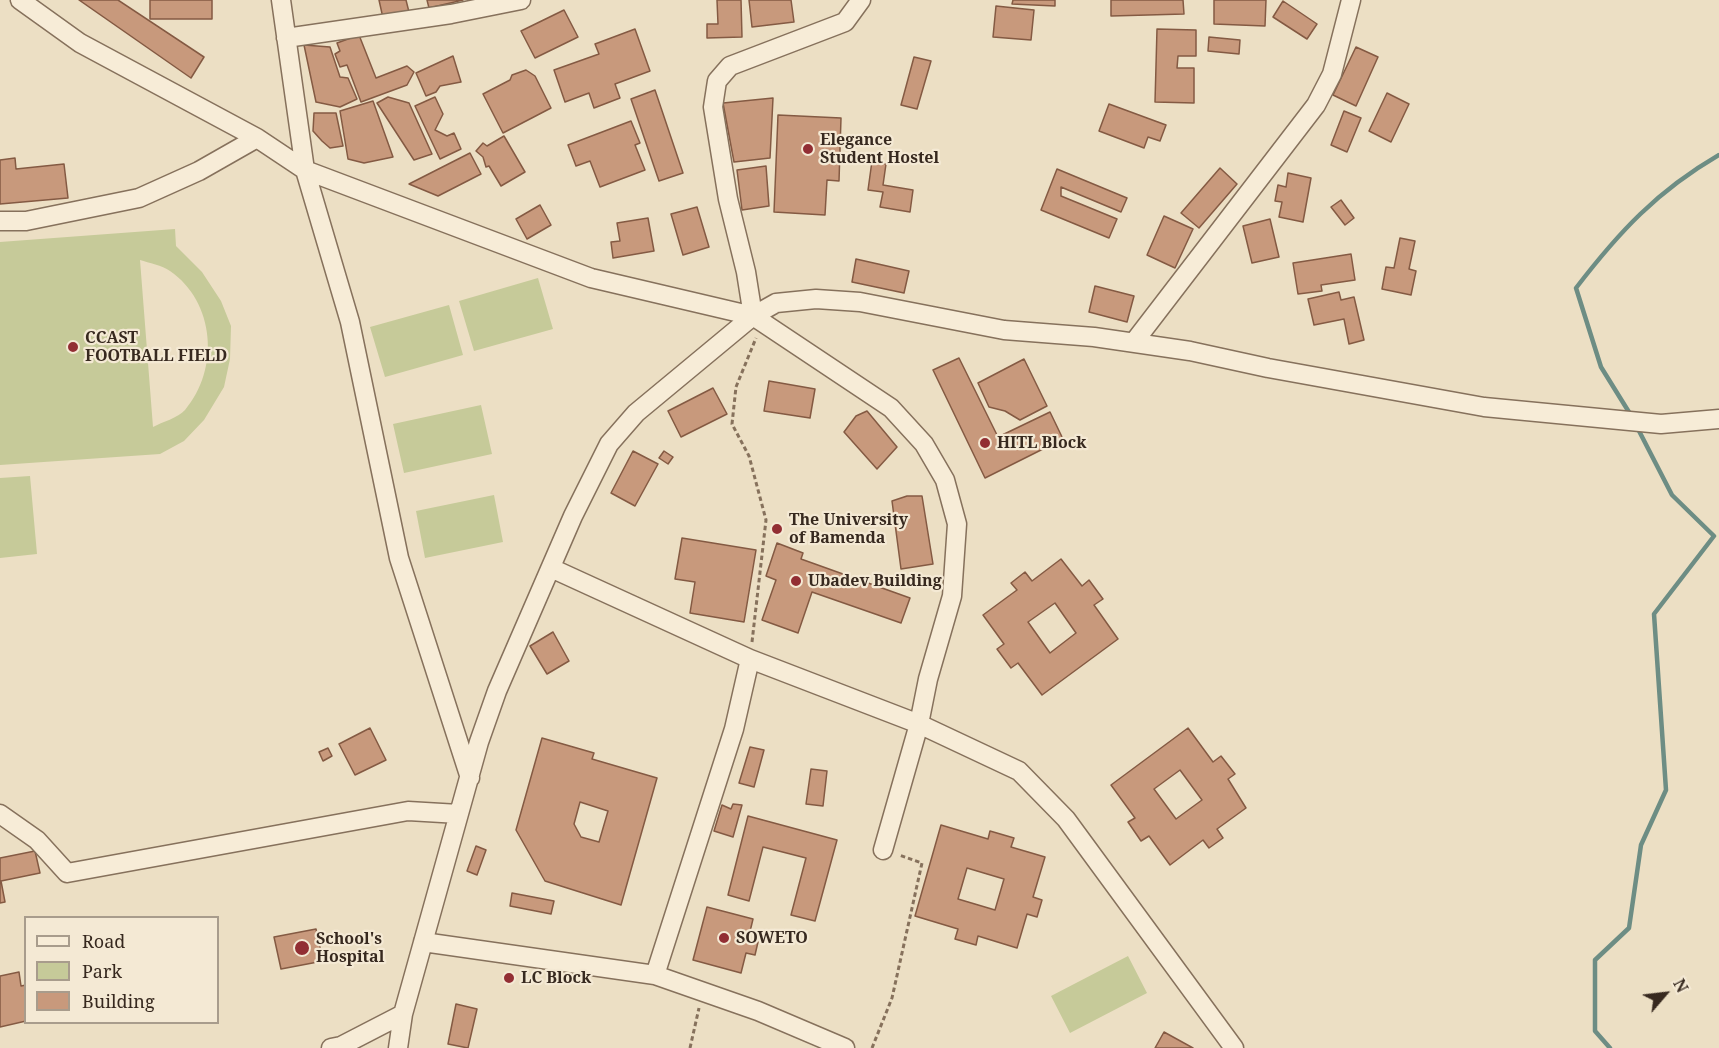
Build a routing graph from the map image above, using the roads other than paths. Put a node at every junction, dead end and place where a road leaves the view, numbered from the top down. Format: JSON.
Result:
{"nodes":[{"id":1,"x":20,"y":0,"type":"edge"},
{"id":2,"x":280,"y":0,"type":"edge"},
{"id":3,"x":521,"y":0,"type":"edge"},
{"id":4,"x":861,"y":0,"type":"edge"},
{"id":5,"x":1351,"y":0,"type":"edge"},
{"id":6,"x":286,"y":38,"type":"junction"},
{"id":7,"x":257,"y":138,"type":"junction"},
{"id":8,"x":305,"y":170,"type":"junction"},
{"id":9,"x":0,"y":221,"type":"edge"},
{"id":10,"x":755,"y":325,"type":"junction"},
{"id":11,"x":1134,"y":342,"type":"junction"},
{"id":12,"x":1719,"y":419,"type":"edge"},
{"id":13,"x":551,"y":568,"type":"junction"},
{"id":14,"x":750,"y":659,"type":"junction"},
{"id":15,"x":919,"y":724,"type":"junction"},
{"id":16,"x":470,"y":778,"type":"junction"},
{"id":17,"x":0,"y":814,"type":"edge"},
{"id":18,"x":459,"y":814,"type":"junction"},
{"id":19,"x":883,"y":850,"type":"road end"},
{"id":20,"x":423,"y":942,"type":"junction"},
{"id":21,"x":655,"y":975,"type":"junction"},
{"id":22,"x":403,"y":1014,"type":"junction"},
{"id":23,"x":340,"y":1047,"type":"edge"},
{"id":24,"x":398,"y":1048,"type":"edge"},
{"id":25,"x":845,"y":1048,"type":"edge"},
{"id":26,"x":1234,"y":1048,"type":"edge"}],
"edges":[{"from":1,"to":7,"type":"street"},
{"from":2,"to":6,"type":"street"},
{"from":3,"to":6,"type":"street"},
{"from":4,"to":10,"type":"street"},
{"from":5,"to":11,"type":"street"},
{"from":6,"to":8,"type":"street"},
{"from":7,"to":8,"type":"street"},
{"from":7,"to":9,"type":"street"},
{"from":8,"to":10,"type":"street"},
{"from":8,"to":16,"type":"street"},
{"from":10,"to":11,"type":"street"},
{"from":10,"to":13,"type":"street"},
{"from":10,"to":15,"type":"street"},
{"from":11,"to":12,"type":"street"},
{"from":13,"to":14,"type":"street"},
{"from":13,"to":16,"type":"street"},
{"from":14,"to":15,"type":"street"},
{"from":14,"to":21,"type":"street"},
{"from":15,"to":19,"type":"street"},
{"from":15,"to":26,"type":"street"},
{"from":16,"to":18,"type":"street"},
{"from":17,"to":18,"type":"street"},
{"from":18,"to":20,"type":"street"},
{"from":20,"to":21,"type":"street"},
{"from":20,"to":22,"type":"street"},
{"from":21,"to":25,"type":"street"},
{"from":22,"to":23,"type":"street"},
{"from":22,"to":24,"type":"street"}]}
